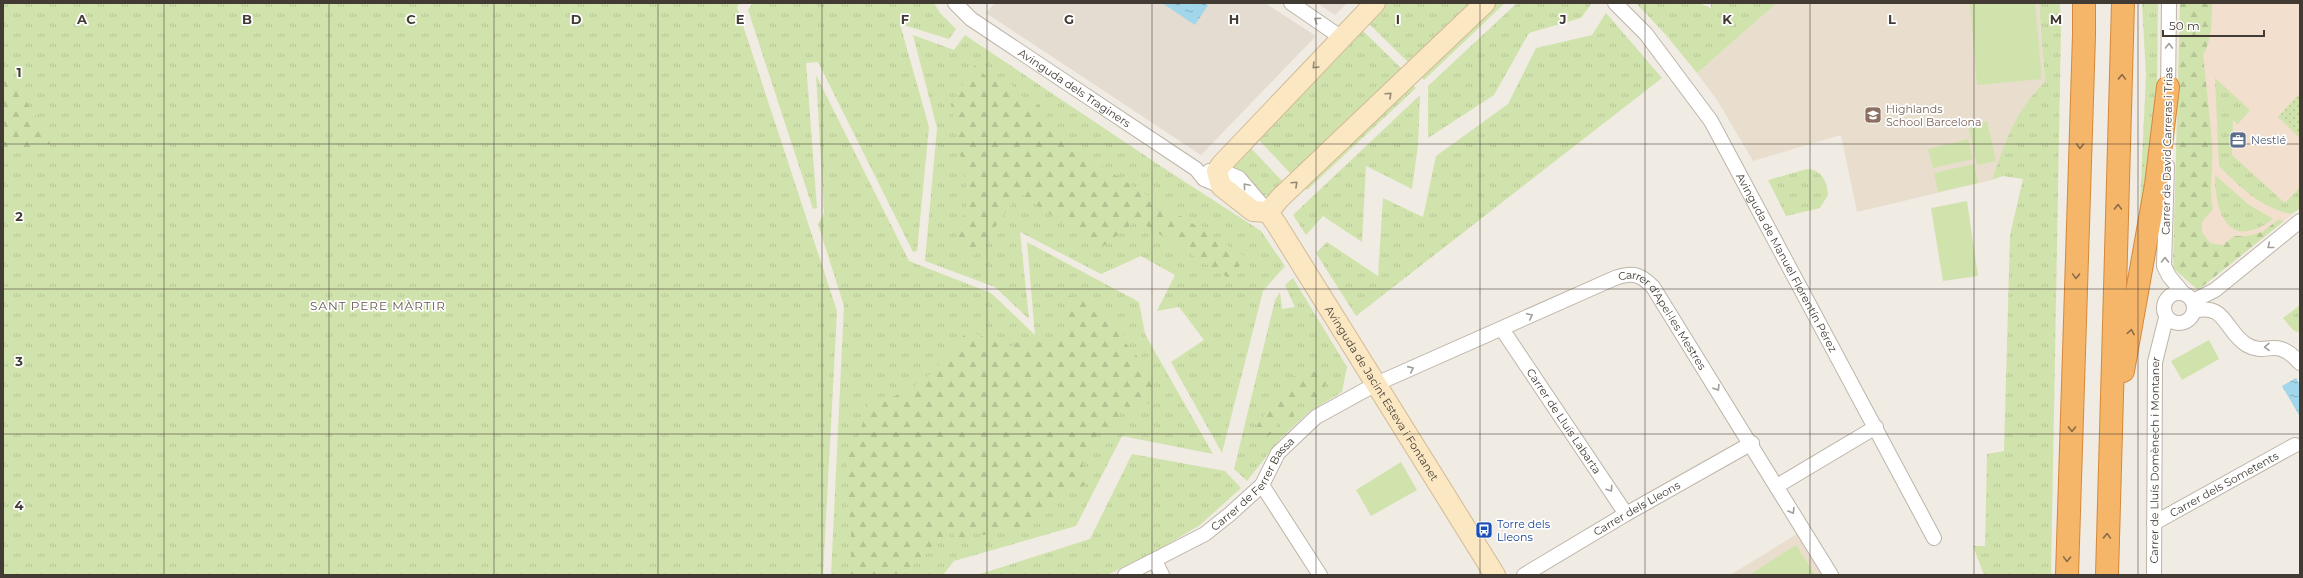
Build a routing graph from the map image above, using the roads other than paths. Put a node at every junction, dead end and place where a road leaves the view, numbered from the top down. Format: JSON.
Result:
{"nodes":[{"id":1,"x":955,"y":3,"type":"edge"},
{"id":2,"x":1291,"y":3,"type":"edge"},
{"id":3,"x":1375,"y":3,"type":"edge"},
{"id":4,"x":1485,"y":3,"type":"edge"},
{"id":5,"x":1615,"y":3,"type":"edge"},
{"id":6,"x":2072,"y":3,"type":"edge"},
{"id":7,"x":2084,"y":3,"type":"edge"},
{"id":8,"x":2123,"y":3,"type":"edge"},
{"id":9,"x":2169,"y":3,"type":"edge"},
{"id":10,"x":1342,"y":38,"type":"junction"},
{"id":11,"x":2168,"y":88,"type":"junction"},
{"id":12,"x":2082,"y":107,"type":"junction"},
{"id":13,"x":1219,"y":179,"type":"junction"},
{"id":14,"x":1268,"y":212,"type":"junction"},
{"id":15,"x":2300,"y":221,"type":"edge"},
{"id":16,"x":2190,"y":302,"type":"junction"},
{"id":17,"x":2166,"y":318,"type":"junction"},
{"id":18,"x":2186,"y":322,"type":"junction"},
{"id":19,"x":1502,"y":329,"type":"junction"},
{"id":20,"x":2159,"y":345,"type":"junction"},
{"id":21,"x":2300,"y":363,"type":"edge"},
{"id":22,"x":1376,"y":384,"type":"junction"},
{"id":23,"x":1876,"y":427,"type":"junction"},
{"id":24,"x":2110,"y":439,"type":"junction"},
{"id":25,"x":1752,"y":443,"type":"junction"},
{"id":26,"x":2294,"y":445,"type":"dead end"},
{"id":27,"x":1262,"y":484,"type":"junction"},
{"id":28,"x":1777,"y":486,"type":"junction"},
{"id":29,"x":1626,"y":514,"type":"junction"},
{"id":30,"x":2154,"y":523,"type":"junction"},
{"id":31,"x":1934,"y":538,"type":"dead end"},
{"id":32,"x":1155,"y":560,"type":"junction"},
{"id":33,"x":1125,"y":575,"type":"edge"},
{"id":34,"x":1162,"y":575,"type":"edge"},
{"id":35,"x":1320,"y":575,"type":"edge"},
{"id":36,"x":1495,"y":575,"type":"edge"},
{"id":37,"x":1524,"y":575,"type":"edge"},
{"id":38,"x":1831,"y":575,"type":"edge"},
{"id":39,"x":2067,"y":575,"type":"edge"},
{"id":40,"x":2106,"y":575,"type":"edge"},
{"id":41,"x":2154,"y":575,"type":"edge"}],
"edges":[{"from":1,"to":13,"type":"street","name":"Avinguda dels Traginers"},
{"from":10,"to":2,"type":"street","one_way":true},
{"from":3,"to":10,"type":"street"},
{"from":14,"to":4,"type":"street","one_way":true},
{"from":5,"to":23,"type":"street","name":"Avinguda de Manuel Florentín Pérez"},
{"from":6,"to":12,"type":"highway"},
{"from":7,"to":12,"type":"highway"},
{"from":24,"to":8,"type":"highway","one_way":true},
{"from":11,"to":9,"type":"street","name":"Carrer de David Carreras i Trias","one_way":true},
{"from":10,"to":13,"type":"street","one_way":true},
{"from":16,"to":11,"type":"street","name":"Carrer de David Carreras i Trias","one_way":true},
{"from":24,"to":11,"type":"highway","one_way":true},
{"from":12,"to":39,"type":"highway","one_way":true},
{"from":13,"to":14,"type":"street"},
{"from":14,"to":22,"type":"street","name":"Avinguda de Jacint Esteva i Fontanet"},
{"from":15,"to":16,"type":"street","one_way":true},
{"from":16,"to":17,"type":"street"},
{"from":16,"to":18,"type":"street"},
{"from":21,"to":16,"type":"street","one_way":true},
{"from":17,"to":18,"type":"street"},
{"from":17,"to":20,"type":"street","name":"Carrer de Lluís Domènech i Montaner"},
{"from":18,"to":20,"type":"street","name":"Carrer de Lluís Domènech i Montaner"},
{"from":22,"to":19,"type":"street","name":"Carrer d'Apel·les Mestres","one_way":true},
{"from":19,"to":25,"type":"street","name":"Carrer d'Apel·les Mestres","one_way":true},
{"from":19,"to":29,"type":"street","name":"Carrer de Lluís Labarta","one_way":true},
{"from":20,"to":30,"type":"street","name":"Carrer de Lluís Domènech i Montaner"},
{"from":22,"to":27,"type":"street","name":"Carrer de Ferrer Bassa"},
{"from":22,"to":36,"type":"street","name":"Avinguda de Jacint Esteva i Fontanet"},
{"from":23,"to":28,"type":"street"},
{"from":23,"to":31,"type":"street","name":"Avinguda de Manuel Florentín Pérez"},
{"from":40,"to":24,"type":"highway","one_way":true},
{"from":25,"to":28,"type":"street","name":"Carrer d'Apel·les Mestres"},
{"from":25,"to":29,"type":"street","name":"Carrer dels Lleons"},
{"from":26,"to":30,"type":"street","name":"Carrer dels Sometents"},
{"from":27,"to":32,"type":"street","name":"Carrer de Ferrer Bassa"},
{"from":27,"to":35,"type":"street"},
{"from":28,"to":38,"type":"street","name":"Carrer d'Apel·les Mestres","one_way":true},
{"from":29,"to":37,"type":"street","name":"Carrer dels Lleons"},
{"from":30,"to":41,"type":"street","name":"Carrer de Lluís Domènech i Montaner"},
{"from":32,"to":33,"type":"street","name":"Carrer de Ferrer Bassa"},
{"from":32,"to":34,"type":"street"}]}
